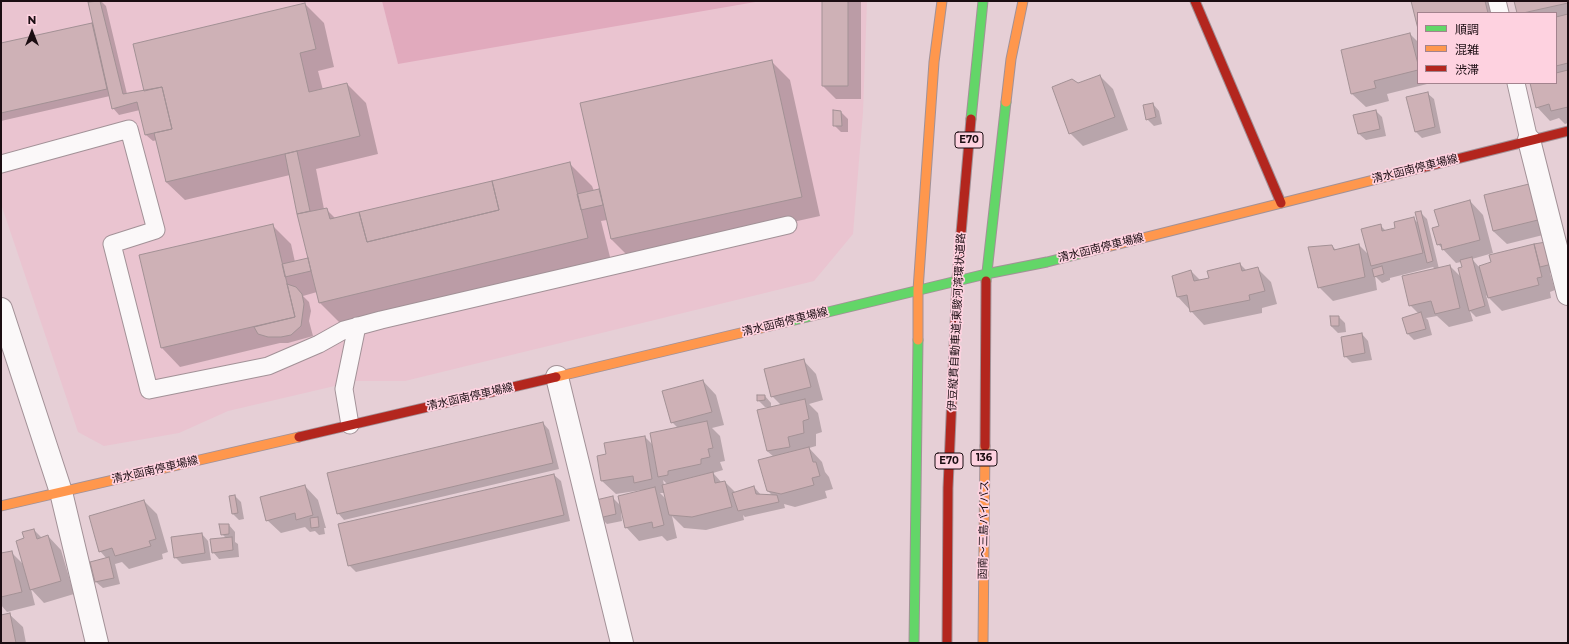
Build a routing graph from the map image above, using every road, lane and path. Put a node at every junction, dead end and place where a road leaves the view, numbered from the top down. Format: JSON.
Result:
{"nodes":[{"id":1,"x":942,"y":1,"type":"edge"},
{"id":2,"x":983,"y":1,"type":"edge"},
{"id":3,"x":1023,"y":1,"type":"edge"},
{"id":4,"x":1195,"y":1,"type":"edge"},
{"id":5,"x":1497,"y":1,"type":"edge"},
{"id":6,"x":1500,"y":12,"type":"edge"},
{"id":7,"x":1516,"y":84,"type":"edge"},
{"id":8,"x":1568,"y":130,"type":"edge"},
{"id":9,"x":1530,"y":140,"type":"junction"},
{"id":10,"x":1,"y":164,"type":"edge"},
{"id":11,"x":1281,"y":203,"type":"junction"},
{"id":12,"x":788,"y":225,"type":"dead end"},
{"id":13,"x":986,"y":274,"type":"junction"},
{"id":14,"x":918,"y":290,"type":"junction"},
{"id":15,"x":1568,"y":294,"type":"edge"},
{"id":16,"x":1,"y":309,"type":"edge"},
{"id":17,"x":357,"y":326,"type":"junction"},
{"id":18,"x":557,"y":377,"type":"junction"},
{"id":19,"x":350,"y":425,"type":"junction"},
{"id":20,"x":61,"y":492,"type":"junction"},
{"id":21,"x":1,"y":506,"type":"edge"},
{"id":22,"x":97,"y":643,"type":"edge"},
{"id":23,"x":622,"y":643,"type":"edge"},
{"id":24,"x":914,"y":643,"type":"edge"},
{"id":25,"x":947,"y":643,"type":"edge"},
{"id":26,"x":983,"y":643,"type":"edge"}],
"edges":[{"from":1,"to":14,"type":"main road"},
{"from":2,"to":25,"type":"main road","name":"伊豆縦貫自動車道;東駿河湾環状道路","number":"E70","bridge":true},
{"from":3,"to":13,"type":"main road","name":"函南～三島バイパス"},
{"from":4,"to":11,"type":"main road"},
{"from":5,"to":6,"type":"lane"},
{"from":7,"to":9,"type":"lane"},
{"from":8,"to":9,"type":"main road","name":"清水函南停車場線"},
{"from":9,"to":11,"type":"main road","name":"清水函南停車場線"},
{"from":9,"to":15,"type":"street"},
{"from":10,"to":17,"type":"lane"},
{"from":11,"to":13,"type":"main road","name":"清水函南停車場線"},
{"from":12,"to":17,"type":"lane"},
{"from":13,"to":14,"type":"main road","name":"清水函南停車場線"},
{"from":13,"to":26,"type":"main road","name":"函南～三島バイパス","number":"136"},
{"from":14,"to":18,"type":"main road","name":"清水函南停車場線"},
{"from":14,"to":24,"type":"main road"},
{"from":16,"to":20,"type":"street"},
{"from":17,"to":19,"type":"lane"},
{"from":18,"to":19,"type":"main road","name":"清水函南停車場線"},
{"from":18,"to":23,"type":"street"},
{"from":19,"to":20,"type":"main road","name":"清水函南停車場線"},
{"from":20,"to":21,"type":"main road","name":"清水函南停車場線"},
{"from":20,"to":22,"type":"street"}]}
